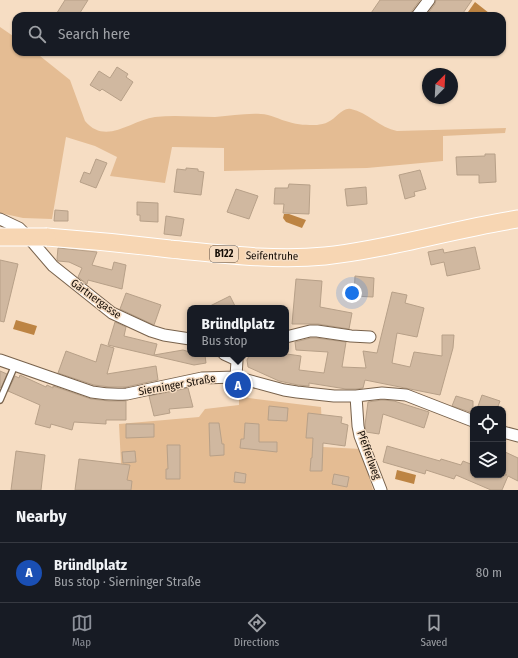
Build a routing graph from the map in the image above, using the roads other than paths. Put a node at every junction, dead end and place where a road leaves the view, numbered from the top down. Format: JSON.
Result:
{"nodes":[{"id":1,"x":429,"y":0,"type":"edge"},
{"id":2,"x":421,"y":12,"type":"edge"},
{"id":3,"x":0,"y":219,"type":"edge"},
{"id":4,"x":518,"y":219,"type":"edge"},
{"id":5,"x":0,"y":237,"type":"edge"},
{"id":6,"x":42,"y":242,"type":"junction"},
{"id":7,"x":289,"y":336,"type":"edge"},
{"id":8,"x":370,"y":337,"type":"dead end"},
{"id":9,"x":187,"y":339,"type":"edge"},
{"id":10,"x":240,"y":357,"type":"edge"},
{"id":11,"x":0,"y":360,"type":"edge"},
{"id":12,"x":15,"y":365,"type":"junction"},
{"id":13,"x":236,"y":377,"type":"junction"},
{"id":14,"x":356,"y":396,"type":"junction"},
{"id":15,"x":0,"y":400,"type":"edge"},
{"id":16,"x":470,"y":420,"type":"edge"},
{"id":17,"x":506,"y":433,"type":"edge"},
{"id":18,"x":518,"y":436,"type":"edge"},
{"id":19,"x":381,"y":490,"type":"edge"}],
"edges":[{"from":1,"to":2,"type":"street"},
{"from":3,"to":6,"type":"street","name":"Gärtnergasse"},
{"from":4,"to":6,"type":"main road","name":"Seifentruhe","number":"B122"},
{"from":5,"to":6,"type":"main road","name":"Seifentruhe","number":"B122","bridge":true},
{"from":6,"to":9,"type":"street","name":"Gärtnergasse"},
{"from":7,"to":8,"type":"street"},
{"from":10,"to":13,"type":"street"},
{"from":11,"to":12,"type":"street","name":"Sierninger Straße"},
{"from":12,"to":13,"type":"street","name":"Sierninger Straße"},
{"from":12,"to":15,"type":"lane"},
{"from":13,"to":14,"type":"street","name":"Sierninger Straße"},
{"from":14,"to":16,"type":"street","name":"Sierninger Straße"},
{"from":14,"to":19,"type":"street","name":"Pfefferlweg"},
{"from":17,"to":18,"type":"street"}]}
